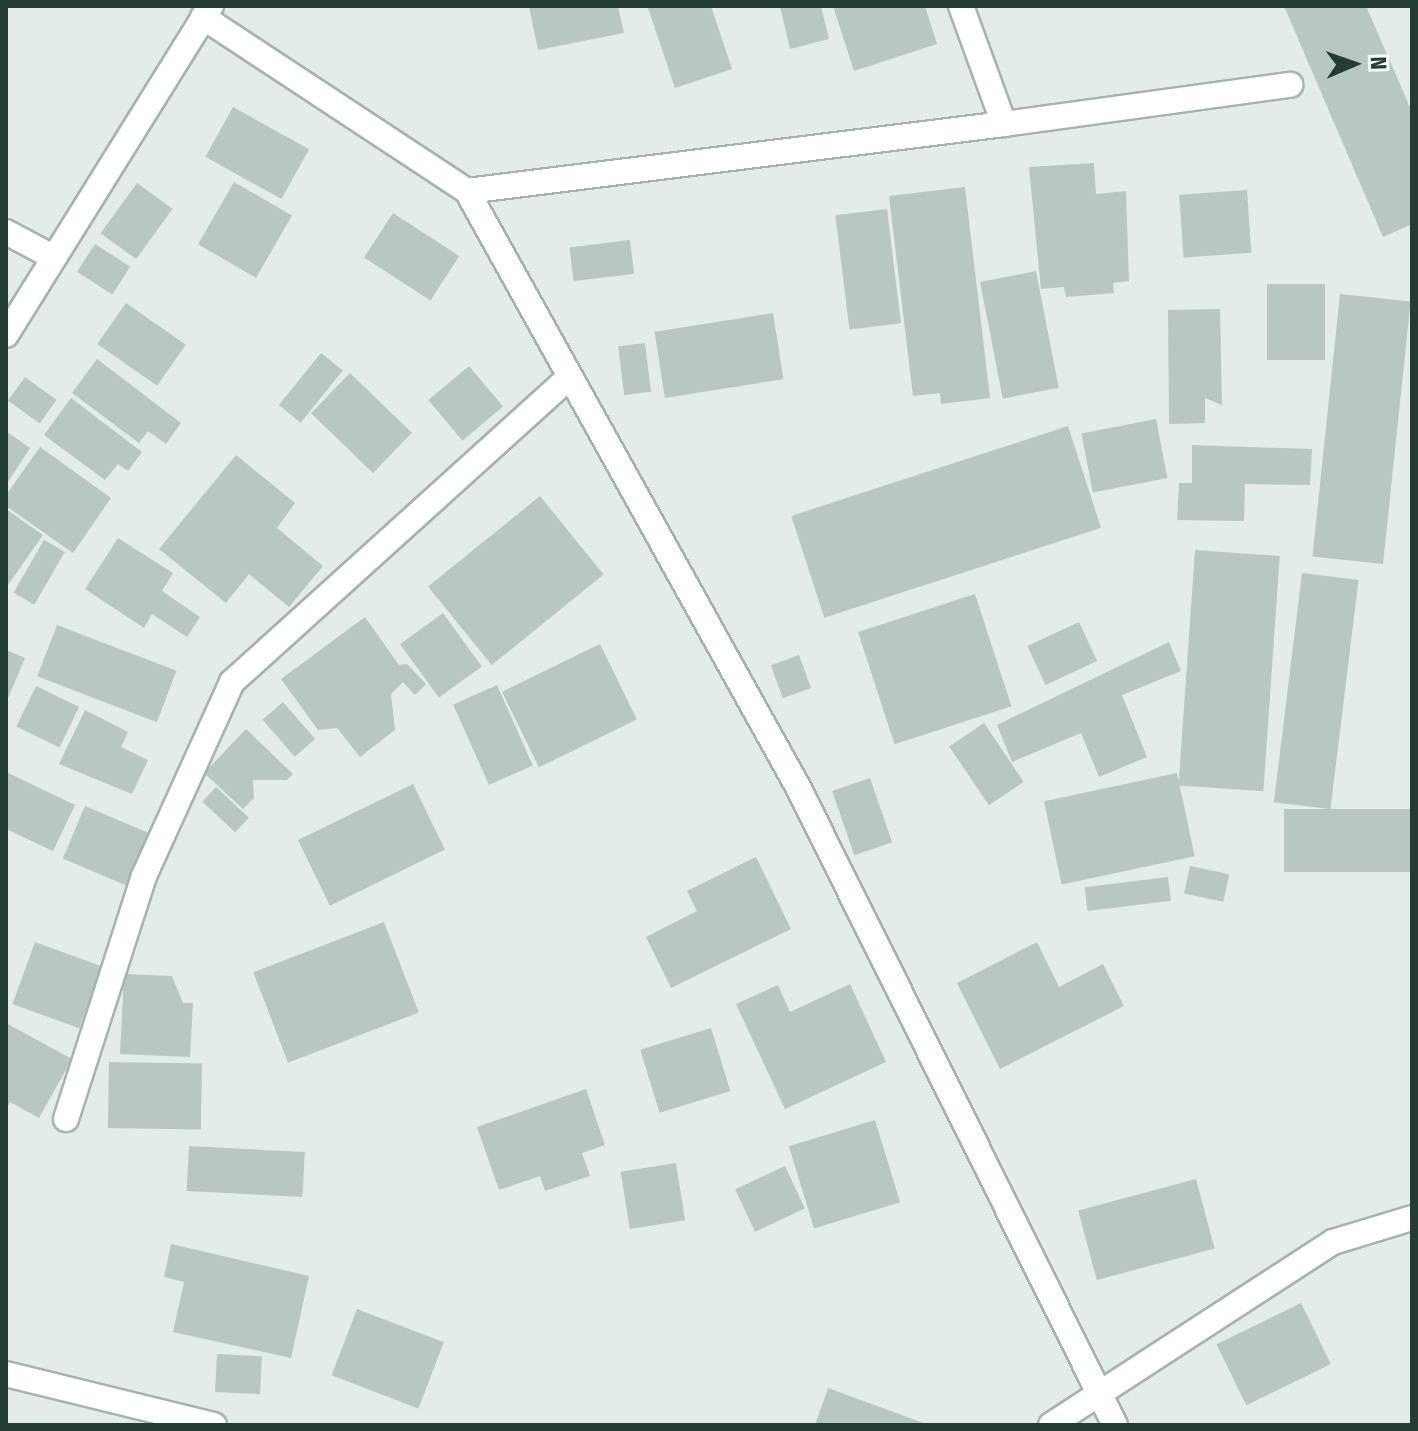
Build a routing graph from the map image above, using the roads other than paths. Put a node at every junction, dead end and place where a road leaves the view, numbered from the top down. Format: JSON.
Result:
{"nodes":[{"id":1,"x":961,"y":6,"type":"edge"},
{"id":2,"x":207,"y":12,"type":"edge"},
{"id":3,"x":1290,"y":85,"type":"dead end"},
{"id":4,"x":1004,"y":124,"type":"junction"},
{"id":5,"x":467,"y":191,"type":"junction"},
{"id":6,"x":6,"y":232,"type":"edge"},
{"id":7,"x":51,"y":256,"type":"junction"},
{"id":8,"x":6,"y":335,"type":"edge"},
{"id":9,"x":569,"y":377,"type":"junction"},
{"id":10,"x":66,"y":1119,"type":"dead end"},
{"id":11,"x":1412,"y":1218,"type":"edge"},
{"id":12,"x":6,"y":1374,"type":"edge"},
{"id":13,"x":1097,"y":1393,"type":"junction"},
{"id":14,"x":214,"y":1425,"type":"edge"},
{"id":15,"x":1051,"y":1425,"type":"edge"},
{"id":16,"x":1115,"y":1425,"type":"edge"}],
"edges":[{"from":1,"to":4,"type":"street"},
{"from":2,"to":5,"type":"street"},
{"from":2,"to":7,"type":"street"},
{"from":3,"to":4,"type":"street"},
{"from":4,"to":5,"type":"street"},
{"from":5,"to":9,"type":"street"},
{"from":6,"to":7,"type":"street"},
{"from":7,"to":8,"type":"street"},
{"from":9,"to":10,"type":"street"},
{"from":9,"to":13,"type":"street"},
{"from":11,"to":13,"type":"street"},
{"from":12,"to":14,"type":"street"},
{"from":13,"to":15,"type":"street"},
{"from":13,"to":16,"type":"street"}]}
